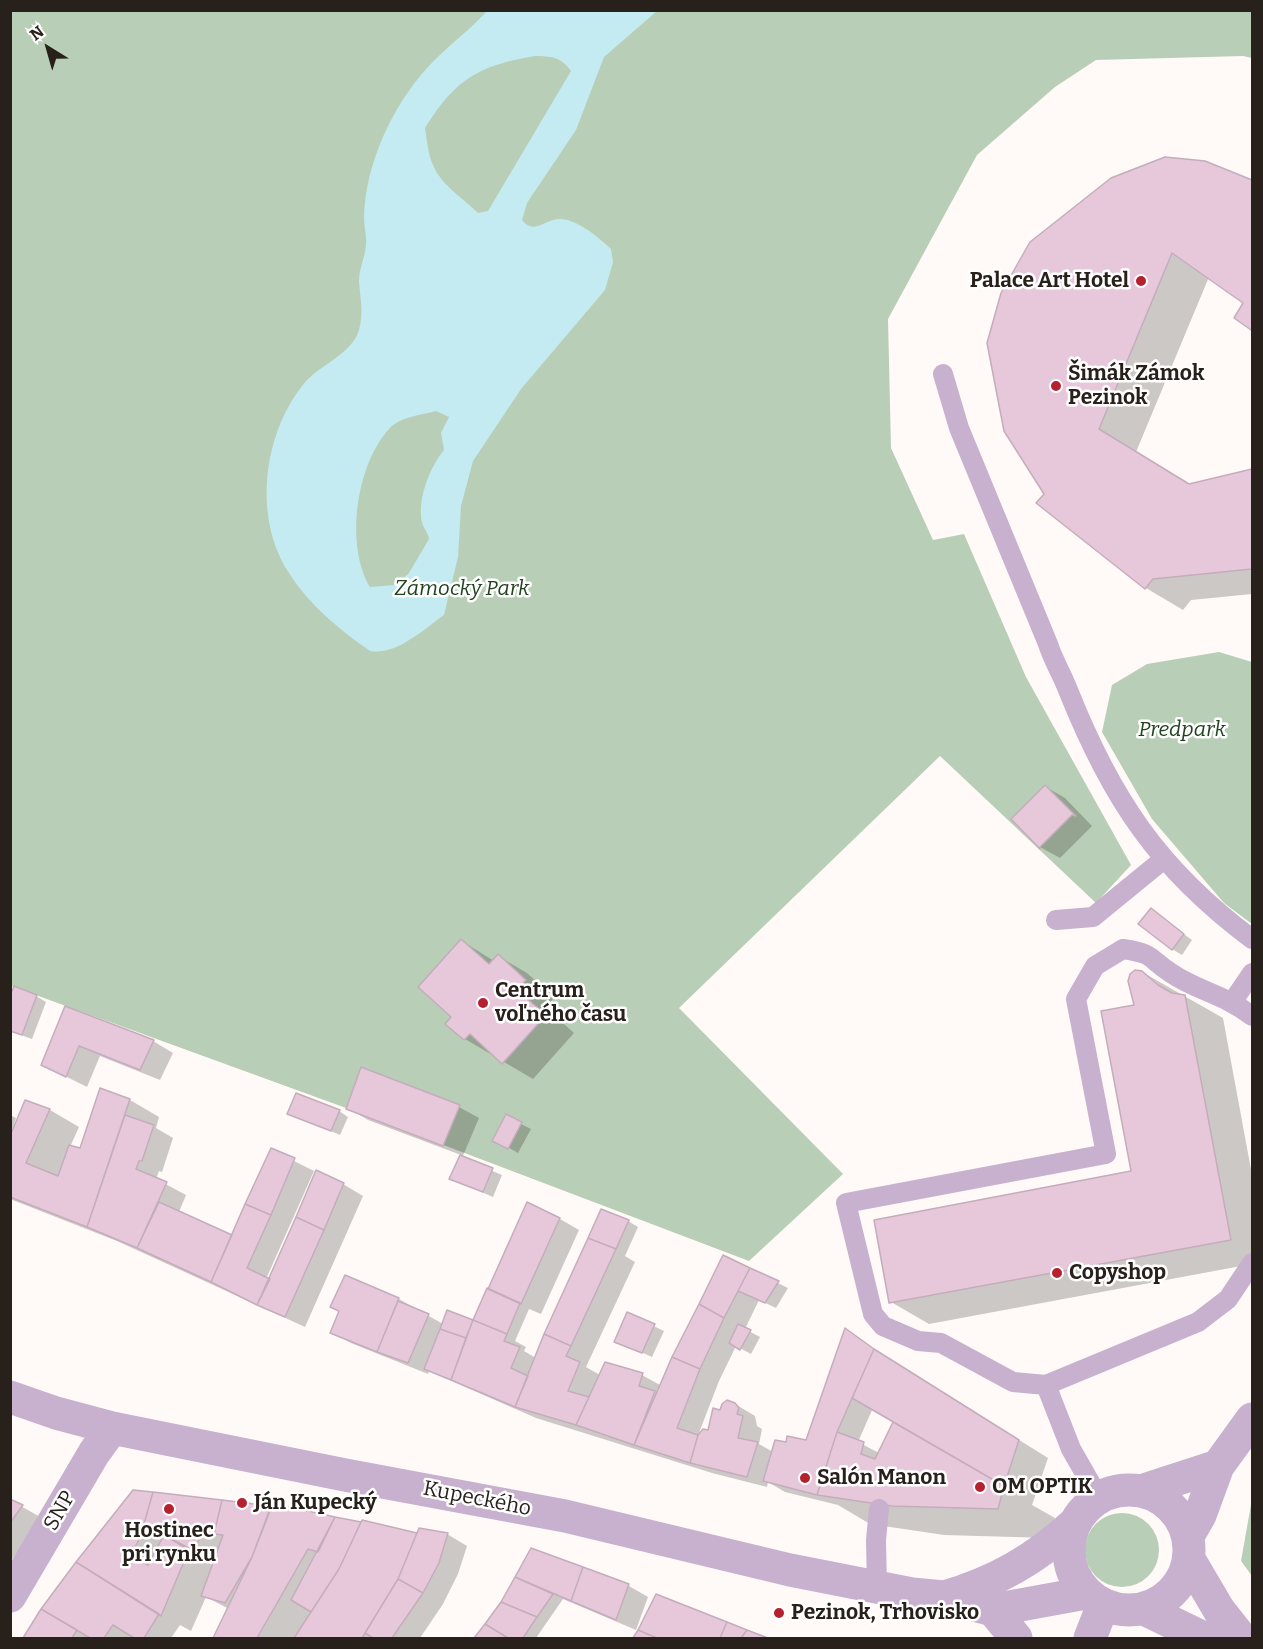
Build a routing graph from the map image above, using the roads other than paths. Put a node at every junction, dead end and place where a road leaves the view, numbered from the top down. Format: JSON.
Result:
{"nodes":[{"id":1,"x":943,"y":374,"type":"dead end"},
{"id":2,"x":1164,"y":860,"type":"junction"},
{"id":3,"x":1056,"y":920,"type":"dead end"},
{"id":4,"x":1252,"y":939,"type":"edge"},
{"id":5,"x":1252,"y":973,"type":"edge"},
{"id":6,"x":1233,"y":1001,"type":"junction"},
{"id":7,"x":1252,"y":1016,"type":"edge"},
{"id":8,"x":1252,"y":1263,"type":"edge"},
{"id":9,"x":1046,"y":1385,"type":"junction"},
{"id":10,"x":10,"y":1397,"type":"edge"},
{"id":11,"x":1252,"y":1419,"type":"edge"},
{"id":12,"x":112,"y":1428,"type":"junction"},
{"id":13,"x":1218,"y":1466,"type":"junction"},
{"id":14,"x":1141,"y":1491,"type":"junction"},
{"id":15,"x":1099,"y":1498,"type":"junction"},
{"id":16,"x":879,"y":1509,"type":"dead end"},
{"id":17,"x":1076,"y":1522,"type":"junction"},
{"id":18,"x":1189,"y":1548,"type":"junction"},
{"id":19,"x":877,"y":1588,"type":"junction"},
{"id":20,"x":10,"y":1596,"type":"edge"},
{"id":21,"x":944,"y":1597,"type":"junction"},
{"id":22,"x":1094,"y":1599,"type":"junction"},
{"id":23,"x":1144,"y":1609,"type":"junction"},
{"id":24,"x":993,"y":1610,"type":"junction"},
{"id":25,"x":1016,"y":1638,"type":"edge"},
{"id":26,"x":1090,"y":1638,"type":"edge"},
{"id":27,"x":1204,"y":1638,"type":"edge"},
{"id":28,"x":1241,"y":1638,"type":"edge"}],
"edges":[{"from":1,"to":2,"type":"lane"},
{"from":2,"to":3,"type":"lane"},
{"from":2,"to":4,"type":"lane"},
{"from":5,"to":6,"type":"lane"},
{"from":6,"to":7,"type":"lane"},
{"from":6,"to":9,"type":"lane"},
{"from":8,"to":9,"type":"lane"},
{"from":9,"to":15,"type":"lane"},
{"from":10,"to":12,"type":"street","name":"Kupeckého"},
{"from":11,"to":13,"type":"street"},
{"from":12,"to":19,"type":"street","name":"Kupeckého"},
{"from":12,"to":20,"type":"street","name":"SNP"},
{"from":13,"to":14,"type":"street"},
{"from":13,"to":18,"type":"street"},
{"from":14,"to":15,"type":"street"},
{"from":14,"to":18,"type":"street"},
{"from":15,"to":17,"type":"street"},
{"from":16,"to":19,"type":"lane"},
{"from":17,"to":21,"type":"street","name":"Kupeckého"},
{"from":17,"to":22,"type":"street"},
{"from":18,"to":23,"type":"street"},
{"from":18,"to":28,"type":"street"},
{"from":19,"to":21,"type":"street","name":"Kupeckého"},
{"from":21,"to":24,"type":"street","name":"Kupeckého"},
{"from":22,"to":23,"type":"street"},
{"from":22,"to":24,"type":"street","name":"Kupeckého"},
{"from":22,"to":26,"type":"street"},
{"from":23,"to":27,"type":"street"},
{"from":24,"to":25,"type":"street"}]}
